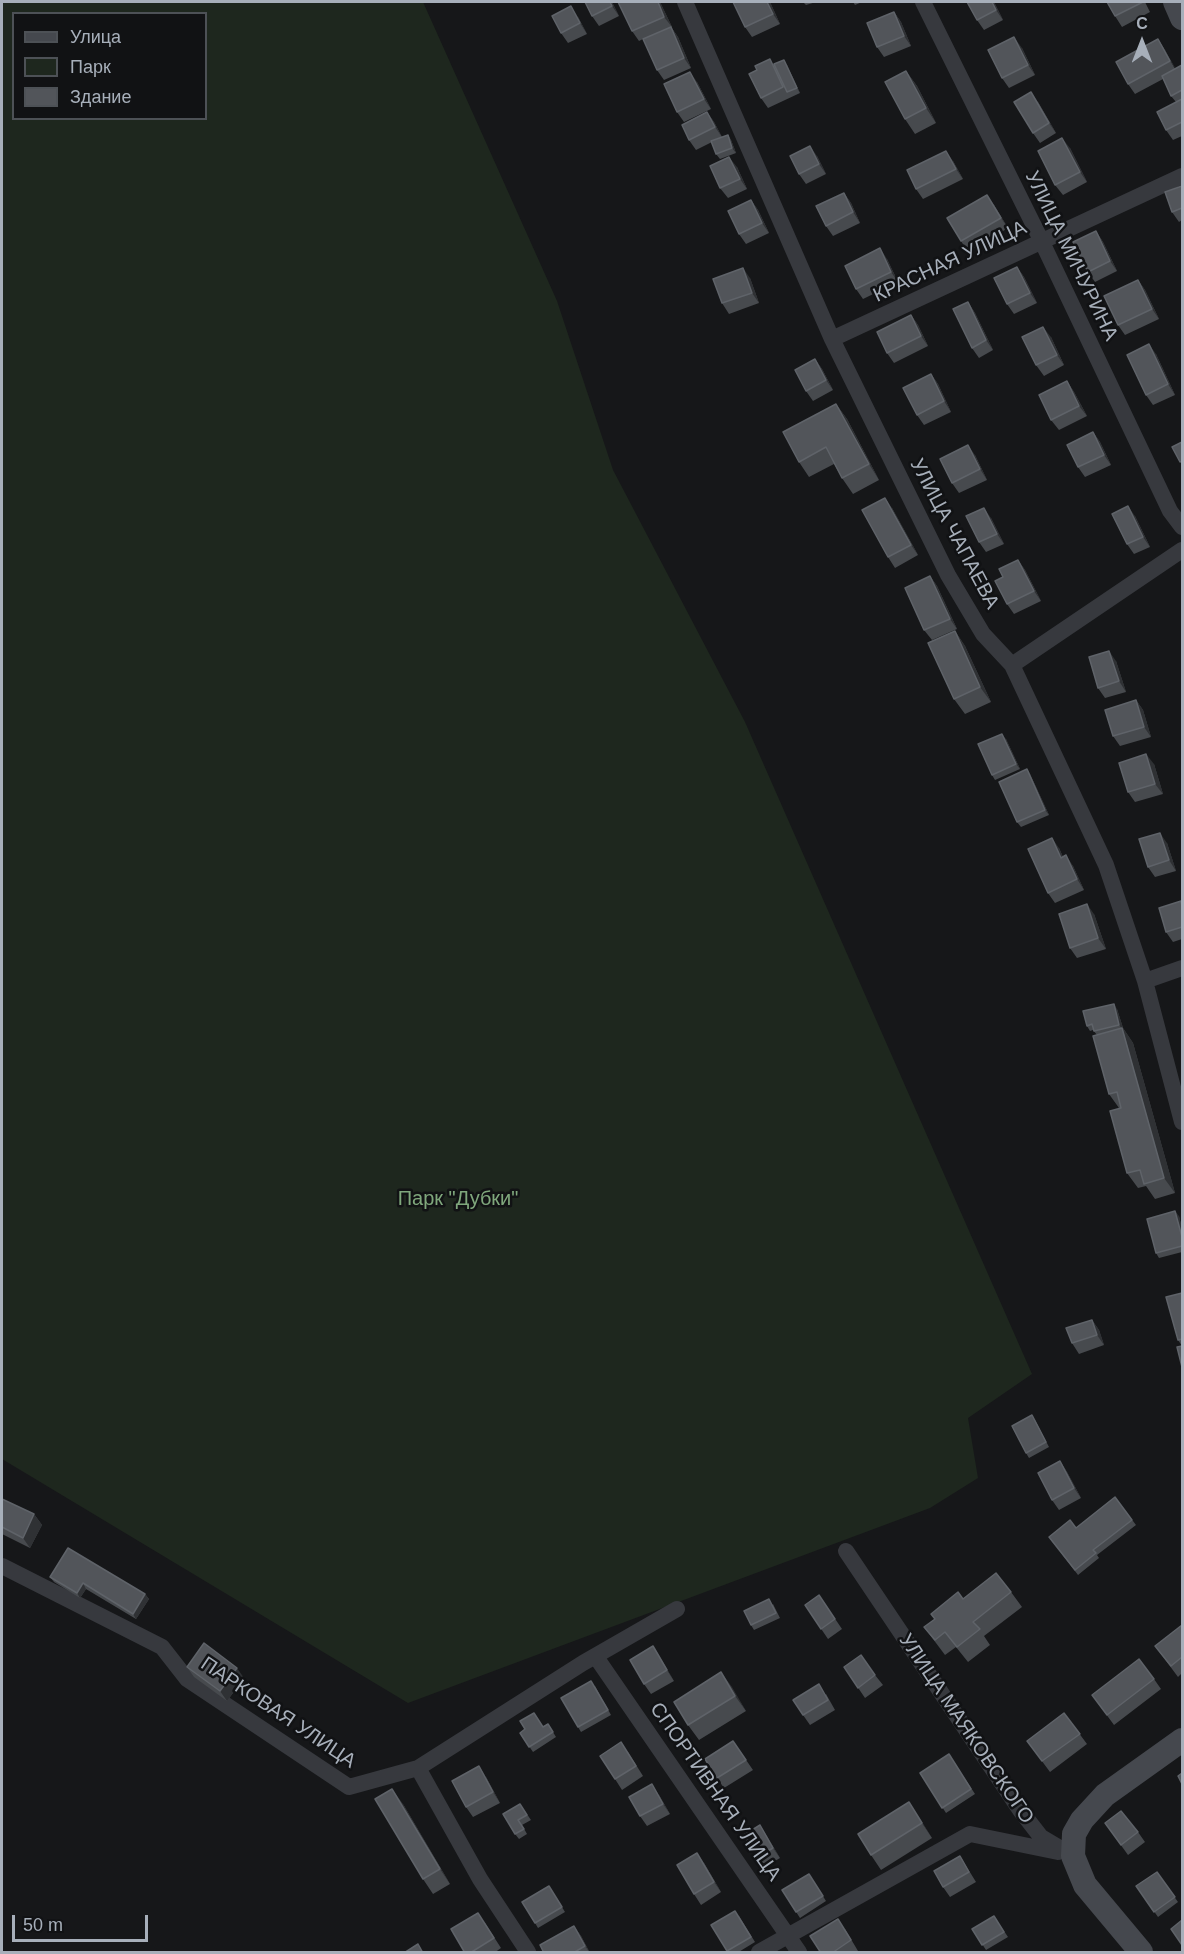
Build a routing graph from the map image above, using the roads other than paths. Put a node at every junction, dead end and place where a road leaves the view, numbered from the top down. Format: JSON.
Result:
{"nodes":[{"id":1,"x":685,"y":2,"type":"edge"},
{"id":2,"x":923,"y":2,"type":"edge"},
{"id":3,"x":1175,"y":2,"type":"edge"},
{"id":4,"x":1182,"y":18,"type":"edge"},
{"id":5,"x":1182,"y":176,"type":"edge"},
{"id":6,"x":1042,"y":242,"type":"junction"},
{"id":7,"x":832,"y":339,"type":"junction"},
{"id":8,"x":1182,"y":527,"type":"edge"},
{"id":9,"x":1182,"y":550,"type":"edge"},
{"id":10,"x":1012,"y":665,"type":"junction"},
{"id":11,"x":1182,"y":968,"type":"edge"},
{"id":12,"x":1145,"y":981,"type":"junction"},
{"id":13,"x":1182,"y":1122,"type":"edge"},
{"id":14,"x":846,"y":1551,"type":"dead end"},
{"id":15,"x":2,"y":1566,"type":"edge"},
{"id":16,"x":677,"y":1610,"type":"dead end"},
{"id":17,"x":596,"y":1657,"type":"junction"},
{"id":18,"x":1182,"y":1740,"type":"edge"},
{"id":19,"x":418,"y":1768,"type":"junction"},
{"id":20,"x":1073,"y":1856,"type":"junction"},
{"id":21,"x":789,"y":1936,"type":"junction"},
{"id":22,"x":528,"y":1953,"type":"edge"},
{"id":23,"x":759,"y":1953,"type":"edge"},
{"id":24,"x":799,"y":1953,"type":"edge"},
{"id":25,"x":1141,"y":1953,"type":"edge"}],
"edges":[{"from":1,"to":7,"type":"street","name":"УЛИЦА ЧАПАЕВА"},
{"from":2,"to":6,"type":"street","name":"УЛИЦА МИЧУРИНА"},
{"from":3,"to":4,"type":"street"},
{"from":5,"to":6,"type":"street","name":"КРАСНАЯ УЛИЦА"},
{"from":6,"to":7,"type":"street","name":"КРАСНАЯ УЛИЦА"},
{"from":6,"to":8,"type":"street","name":"УЛИЦА МИЧУРИНА"},
{"from":7,"to":10,"type":"street","name":"УЛИЦА ЧАПАЕВА"},
{"from":9,"to":10,"type":"street"},
{"from":10,"to":12,"type":"street","name":"УЛИЦА ЧАПАЕВА"},
{"from":11,"to":12,"type":"street"},
{"from":12,"to":13,"type":"street","name":"УЛИЦА ЧАПАЕВА"},
{"from":14,"to":20,"type":"street","name":"УЛИЦА МАЯКОВСКОГО"},
{"from":15,"to":19,"type":"street","name":"ПАРКОВАЯ УЛИЦА"},
{"from":16,"to":17,"type":"street","name":"ПАРКОВАЯ УЛИЦА"},
{"from":17,"to":19,"type":"street","name":"ПАРКОВАЯ УЛИЦА"},
{"from":17,"to":21,"type":"street","name":"СПОРТИВНАЯ УЛИЦА"},
{"from":18,"to":20,"type":"street"},
{"from":19,"to":22,"type":"street"},
{"from":20,"to":21,"type":"street"},
{"from":20,"to":25,"type":"street"},
{"from":21,"to":23,"type":"street"},
{"from":21,"to":24,"type":"street","name":"СПОРТИВНАЯ УЛИЦА"}]}
